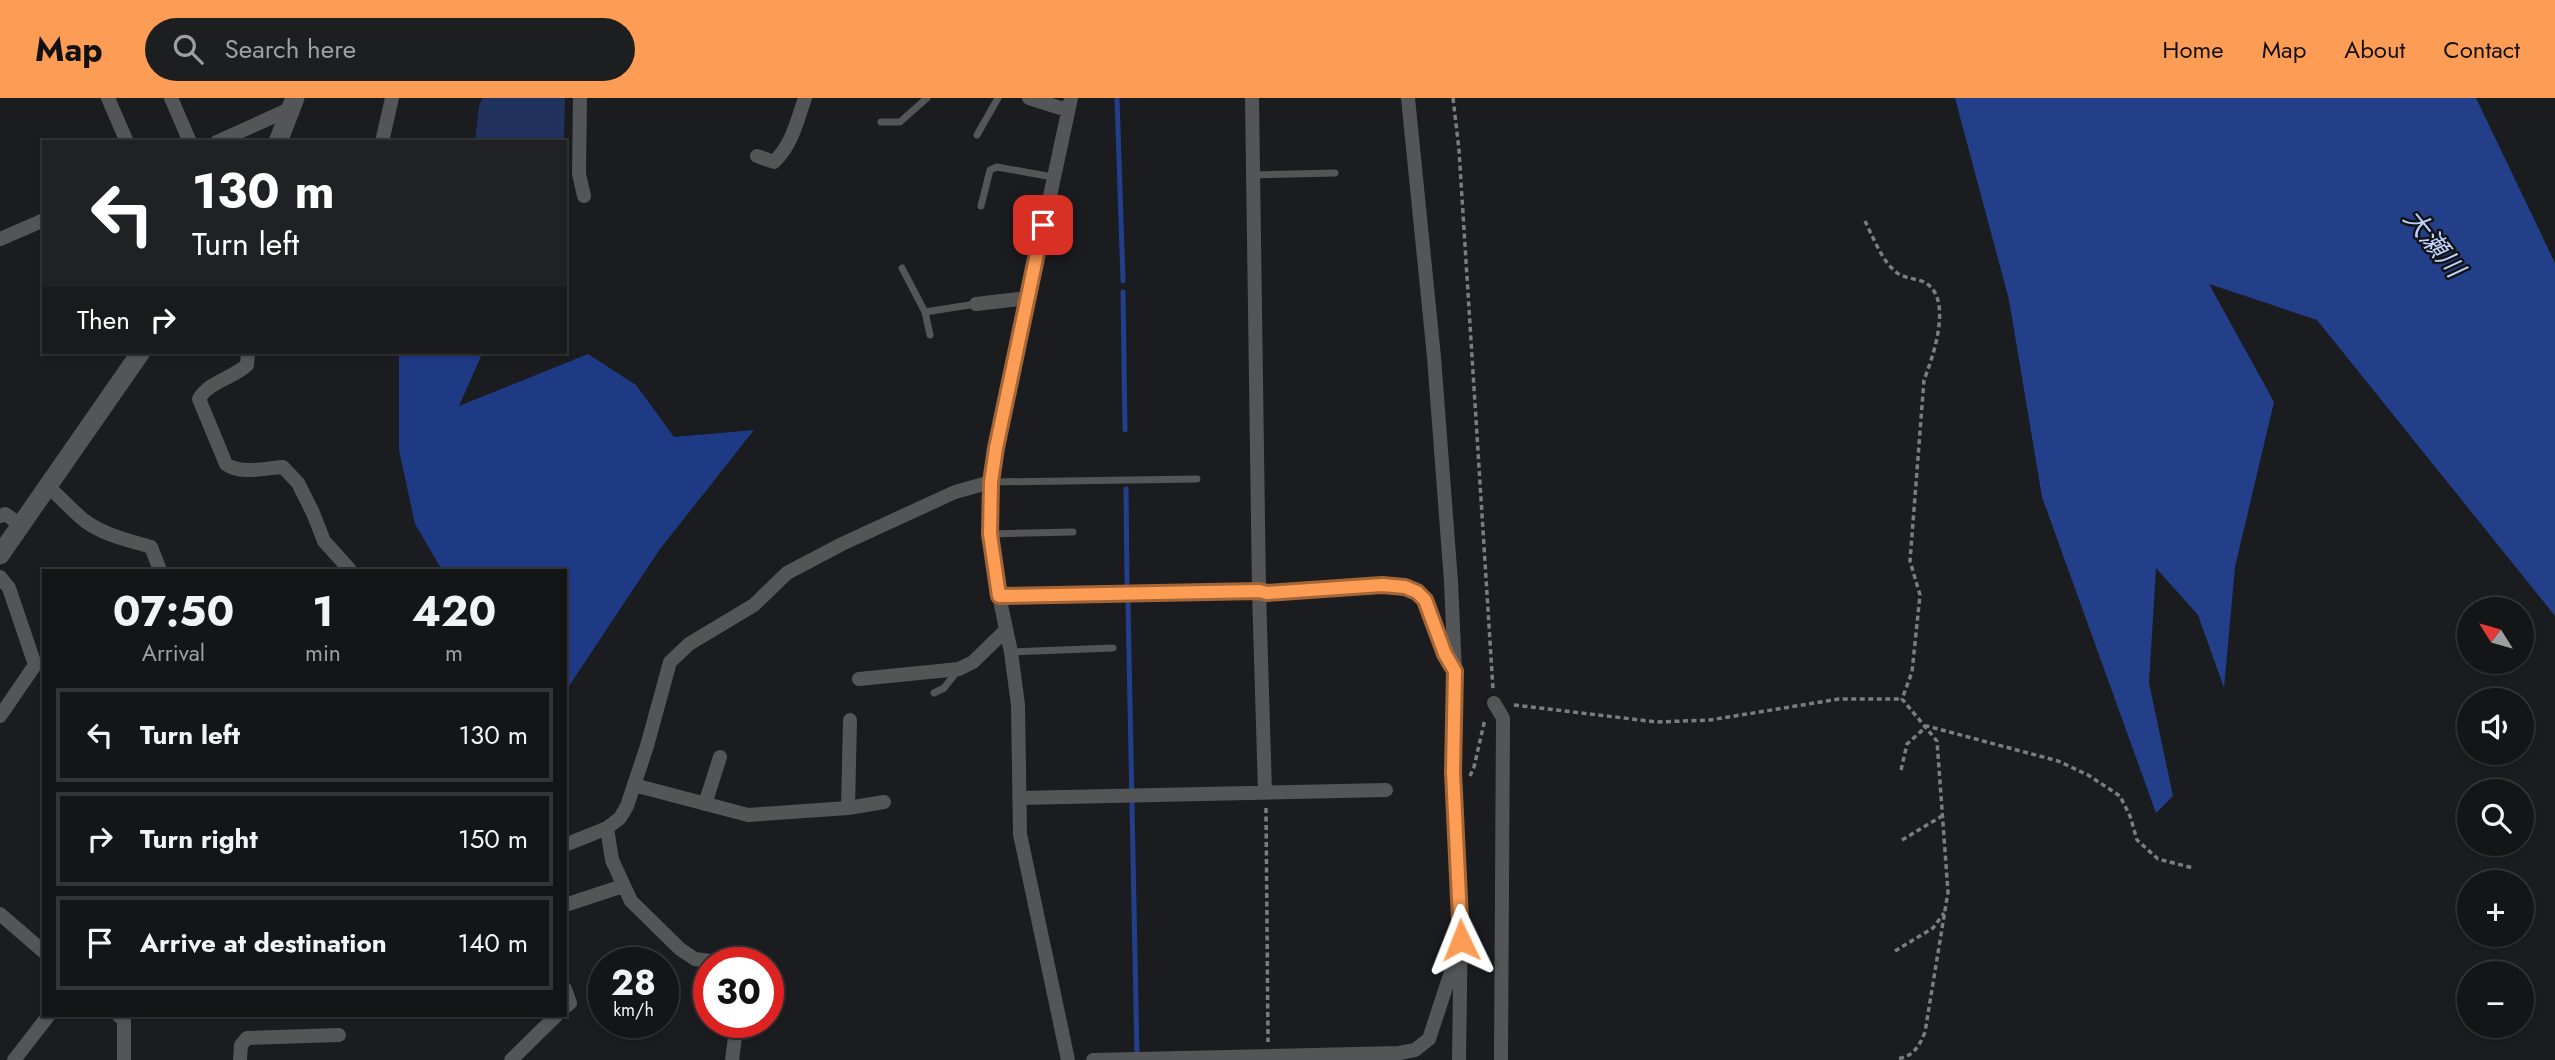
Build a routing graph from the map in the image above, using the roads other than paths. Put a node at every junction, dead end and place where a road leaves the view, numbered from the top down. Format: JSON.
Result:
{"nodes":[{"id":1,"x":108,"y":98,"type":"edge"},
{"id":2,"x":171,"y":98,"type":"edge"},
{"id":3,"x":392,"y":98,"type":"edge"},
{"id":4,"x":580,"y":98,"type":"edge"},
{"id":5,"x":805,"y":98,"type":"edge"},
{"id":6,"x":927,"y":98,"type":"edge"},
{"id":7,"x":998,"y":98,"type":"edge"},
{"id":8,"x":1029,"y":98,"type":"edge"},
{"id":9,"x":1252,"y":98,"type":"edge"},
{"id":10,"x":1408,"y":98,"type":"edge"},
{"id":11,"x":294,"y":103,"type":"edge"},
{"id":12,"x":1069,"y":104,"type":"edge"},
{"id":13,"x":881,"y":122,"type":"dead end"},
{"id":14,"x":977,"y":135,"type":"dead end"},
{"id":15,"x":126,"y":140,"type":"edge"},
{"id":16,"x":189,"y":140,"type":"edge"},
{"id":17,"x":220,"y":140,"type":"edge"},
{"id":18,"x":279,"y":140,"type":"edge"},
{"id":19,"x":382,"y":140,"type":"edge"},
{"id":20,"x":757,"y":156,"type":"dead end"},
{"id":21,"x":1335,"y":173,"type":"dead end"},
{"id":22,"x":1253,"y":174,"type":"junction"},
{"id":23,"x":1053,"y":177,"type":"junction"},
{"id":24,"x":584,"y":197,"type":"dead end"},
{"id":25,"x":981,"y":206,"type":"dead end"},
{"id":26,"x":42,"y":221,"type":"edge"},
{"id":27,"x":0,"y":239,"type":"edge"},
{"id":28,"x":902,"y":268,"type":"dead end"},
{"id":29,"x":1028,"y":298,"type":"junction"},
{"id":30,"x":976,"y":304,"type":"joint"},
{"id":31,"x":925,"y":312,"type":"junction"},
{"id":32,"x":930,"y":335,"type":"dead end"},
{"id":33,"x":140,"y":354,"type":"edge"},
{"id":34,"x":248,"y":354,"type":"edge"},
{"id":35,"x":1197,"y":478,"type":"dead end"},
{"id":36,"x":991,"y":482,"type":"junction"},
{"id":37,"x":48,"y":487,"type":"junction"},
{"id":38,"x":0,"y":516,"type":"edge"},
{"id":39,"x":21,"y":525,"type":"junction"},
{"id":40,"x":1073,"y":532,"type":"dead end"},
{"id":41,"x":990,"y":534,"type":"junction"},
{"id":42,"x":0,"y":555,"type":"edge"},
{"id":43,"x":159,"y":569,"type":"edge"},
{"id":44,"x":349,"y":569,"type":"edge"},
{"id":45,"x":0,"y":577,"type":"edge"},
{"id":46,"x":1259,"y":591,"type":"junction"},
{"id":47,"x":999,"y":596,"type":"junction"},
{"id":48,"x":1005,"y":631,"type":"junction"},
{"id":49,"x":1113,"y":648,"type":"dead end"},
{"id":50,"x":1012,"y":652,"type":"junction"},
{"id":51,"x":959,"y":669,"type":"junction"},
{"id":52,"x":1455,"y":671,"type":"junction"},
{"id":53,"x":859,"y":679,"type":"dead end"},
{"id":54,"x":934,"y":693,"type":"dead end"},
{"id":55,"x":1494,"y":703,"type":"road end"},
{"id":56,"x":0,"y":716,"type":"edge"},
{"id":57,"x":850,"y":720,"type":"dead end"},
{"id":58,"x":720,"y":757,"type":"dead end"},
{"id":59,"x":634,"y":785,"type":"junction"},
{"id":60,"x":1387,"y":790,"type":"dead end"},
{"id":61,"x":1265,"y":792,"type":"junction"},
{"id":62,"x":1019,"y":798,"type":"junction"},
{"id":63,"x":884,"y":802,"type":"dead end"},
{"id":64,"x":705,"y":804,"type":"junction"},
{"id":65,"x":848,"y":808,"type":"junction"},
{"id":66,"x":607,"y":828,"type":"junction"},
{"id":67,"x":567,"y":844,"type":"edge"},
{"id":68,"x":623,"y":886,"type":"junction"},
{"id":69,"x":567,"y":904,"type":"edge"},
{"id":70,"x":0,"y":914,"type":"edge"},
{"id":71,"x":42,"y":950,"type":"edge"},
{"id":72,"x":693,"y":958,"type":"edge"},
{"id":73,"x":1461,"y":962,"type":"junction"},
{"id":74,"x":47,"y":1017,"type":"edge"},
{"id":75,"x":120,"y":1017,"type":"edge"},
{"id":76,"x":555,"y":1017,"type":"edge"},
{"id":77,"x":339,"y":1035,"type":"dead end"},
{"id":78,"x":735,"y":1038,"type":"edge"},
{"id":79,"x":15,"y":1060,"type":"edge"},
{"id":80,"x":124,"y":1060,"type":"edge"},
{"id":81,"x":240,"y":1060,"type":"edge"},
{"id":82,"x":511,"y":1060,"type":"edge"},
{"id":83,"x":732,"y":1060,"type":"edge"},
{"id":84,"x":1068,"y":1060,"type":"edge"},
{"id":85,"x":1093,"y":1060,"type":"edge"},
{"id":86,"x":1459,"y":1060,"type":"edge"},
{"id":87,"x":1501,"y":1060,"type":"edge"}],
"edges":[{"from":1,"to":15,"type":"street"},
{"from":2,"to":16,"type":"street"},
{"from":3,"to":19,"type":"street"},
{"from":4,"to":24,"type":"street"},
{"from":5,"to":20,"type":"street"},
{"from":6,"to":13,"type":"lane"},
{"from":7,"to":14,"type":"lane"},
{"from":8,"to":12,"type":"street"},
{"from":9,"to":22,"type":"street"},
{"from":10,"to":52,"type":"street"},
{"from":11,"to":17,"type":"street"},
{"from":11,"to":18,"type":"street"},
{"from":12,"to":23,"type":"street"},
{"from":21,"to":22,"type":"lane"},
{"from":22,"to":46,"type":"street"},
{"from":23,"to":25,"type":"lane"},
{"from":23,"to":29,"type":"street"},
{"from":26,"to":27,"type":"street"},
{"from":28,"to":31,"type":"lane"},
{"from":29,"to":30,"type":"street"},
{"from":29,"to":36,"type":"street"},
{"from":30,"to":31,"type":"lane"},
{"from":31,"to":32,"type":"lane"},
{"from":33,"to":37,"type":"street"},
{"from":34,"to":44,"type":"street"},
{"from":35,"to":36,"type":"lane"},
{"from":36,"to":41,"type":"street"},
{"from":36,"to":59,"type":"street"},
{"from":37,"to":39,"type":"street"},
{"from":37,"to":43,"type":"street"},
{"from":38,"to":39,"type":"street"},
{"from":39,"to":42,"type":"street"},
{"from":40,"to":41,"type":"lane"},
{"from":41,"to":47,"type":"street"},
{"from":45,"to":56,"type":"street"},
{"from":46,"to":47,"type":"street"},
{"from":46,"to":52,"type":"street"},
{"from":46,"to":61,"type":"street"},
{"from":47,"to":48,"type":"street"},
{"from":48,"to":50,"type":"street"},
{"from":48,"to":51,"type":"street"},
{"from":49,"to":50,"type":"lane"},
{"from":50,"to":62,"type":"street"},
{"from":51,"to":53,"type":"street"},
{"from":51,"to":54,"type":"lane"},
{"from":52,"to":73,"type":"street"},
{"from":55,"to":87,"type":"street"},
{"from":57,"to":65,"type":"street"},
{"from":58,"to":64,"type":"street"},
{"from":59,"to":64,"type":"street"},
{"from":59,"to":66,"type":"street"},
{"from":60,"to":61,"type":"street"},
{"from":61,"to":62,"type":"street"},
{"from":62,"to":84,"type":"street"},
{"from":63,"to":65,"type":"street"},
{"from":64,"to":65,"type":"street"},
{"from":66,"to":67,"type":"street"},
{"from":66,"to":68,"type":"street"},
{"from":68,"to":69,"type":"street"},
{"from":68,"to":72,"type":"street"},
{"from":70,"to":71,"type":"street"},
{"from":73,"to":85,"type":"street"},
{"from":73,"to":86,"type":"street"},
{"from":74,"to":79,"type":"street"},
{"from":75,"to":80,"type":"street"},
{"from":76,"to":82,"type":"street"},
{"from":77,"to":81,"type":"street"},
{"from":78,"to":83,"type":"street"}]}
